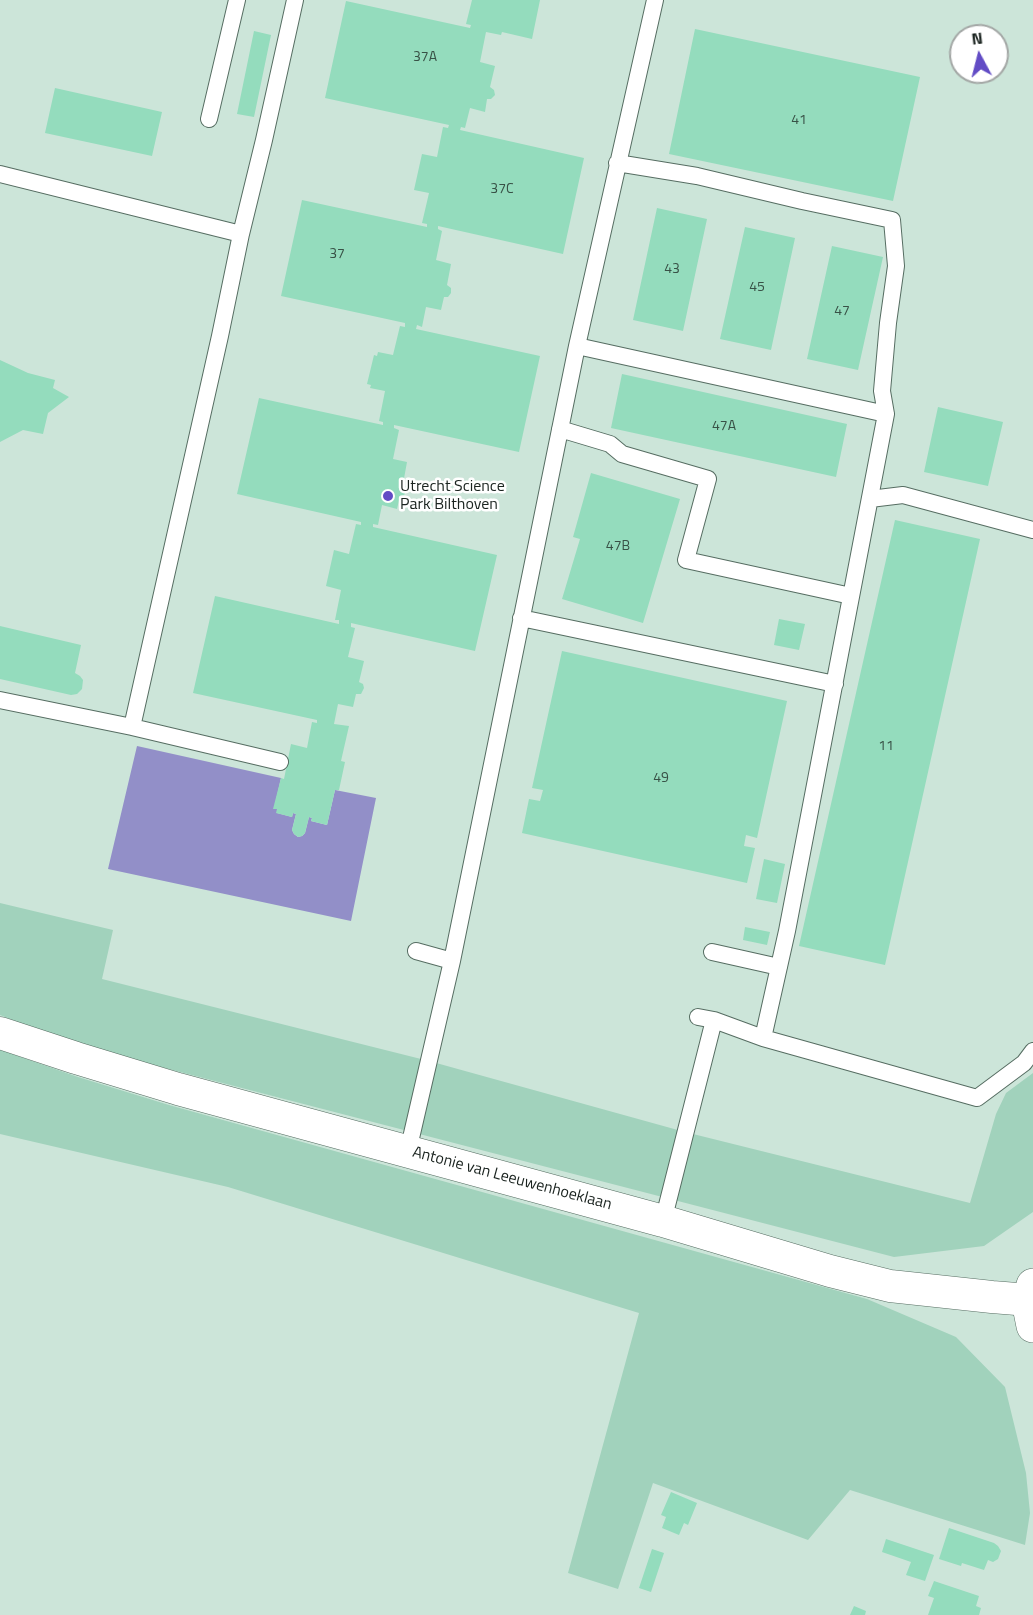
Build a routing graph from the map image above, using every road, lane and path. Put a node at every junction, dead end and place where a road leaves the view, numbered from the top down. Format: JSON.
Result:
{"nodes":[{"id":1,"x":237,"y":0,"type":"edge"},
{"id":2,"x":294,"y":0,"type":"edge"},
{"id":3,"x":655,"y":0,"type":"edge"},
{"id":4,"x":209,"y":119,"type":"dead end"},
{"id":5,"x":617,"y":163,"type":"junction"},
{"id":6,"x":0,"y":174,"type":"edge"},
{"id":7,"x":241,"y":234,"type":"junction"},
{"id":8,"x":577,"y":346,"type":"junction"},
{"id":9,"x":886,"y":414,"type":"junction"},
{"id":10,"x":560,"y":429,"type":"junction"},
{"id":11,"x":870,"y":499,"type":"junction"},
{"id":12,"x":1033,"y":530,"type":"edge"},
{"id":13,"x":852,"y":596,"type":"junction"},
{"id":14,"x":521,"y":618,"type":"junction"},
{"id":15,"x":835,"y":684,"type":"junction"},
{"id":16,"x":0,"y":700,"type":"edge"},
{"id":17,"x":132,"y":727,"type":"junction"},
{"id":18,"x":280,"y":762,"type":"dead end"},
{"id":19,"x":416,"y":951,"type":"dead end"},
{"id":20,"x":712,"y":952,"type":"dead end"},
{"id":21,"x":452,"y":961,"type":"junction"},
{"id":22,"x":779,"y":967,"type":"junction"},
{"id":23,"x":0,"y":1033,"type":"edge"},
{"id":24,"x":763,"y":1038,"type":"junction"},
{"id":25,"x":1033,"y":1051,"type":"edge"},
{"id":26,"x":408,"y":1150,"type":"junction"},
{"id":27,"x":663,"y":1221,"type":"junction"},
{"id":28,"x":1032,"y":1304,"type":"edge"}],
"edges":[{"from":1,"to":4,"type":"lane"},
{"from":2,"to":7,"type":"lane"},
{"from":3,"to":5,"type":"lane"},
{"from":5,"to":8,"type":"lane"},
{"from":5,"to":9,"type":"lane"},
{"from":6,"to":7,"type":"lane"},
{"from":7,"to":17,"type":"lane"},
{"from":8,"to":9,"type":"lane"},
{"from":8,"to":10,"type":"lane"},
{"from":9,"to":11,"type":"lane"},
{"from":10,"to":13,"type":"lane"},
{"from":10,"to":14,"type":"lane"},
{"from":11,"to":12,"type":"lane"},
{"from":11,"to":13,"type":"lane"},
{"from":13,"to":15,"type":"lane"},
{"from":14,"to":15,"type":"lane"},
{"from":14,"to":21,"type":"lane"},
{"from":15,"to":22,"type":"lane"},
{"from":16,"to":17,"type":"lane"},
{"from":17,"to":18,"type":"lane"},
{"from":19,"to":21,"type":"lane"},
{"from":20,"to":22,"type":"lane"},
{"from":21,"to":26,"type":"lane"},
{"from":22,"to":24,"type":"lane"},
{"from":23,"to":26,"type":"street","name":"Antonie van Leeuwenhoeklaan"},
{"from":24,"to":25,"type":"lane"},
{"from":24,"to":27,"type":"lane"},
{"from":26,"to":27,"type":"street","name":"Antonie van Leeuwenhoeklaan"},
{"from":27,"to":28,"type":"street","name":"Antonie van Leeuwenhoeklaan"}]}
